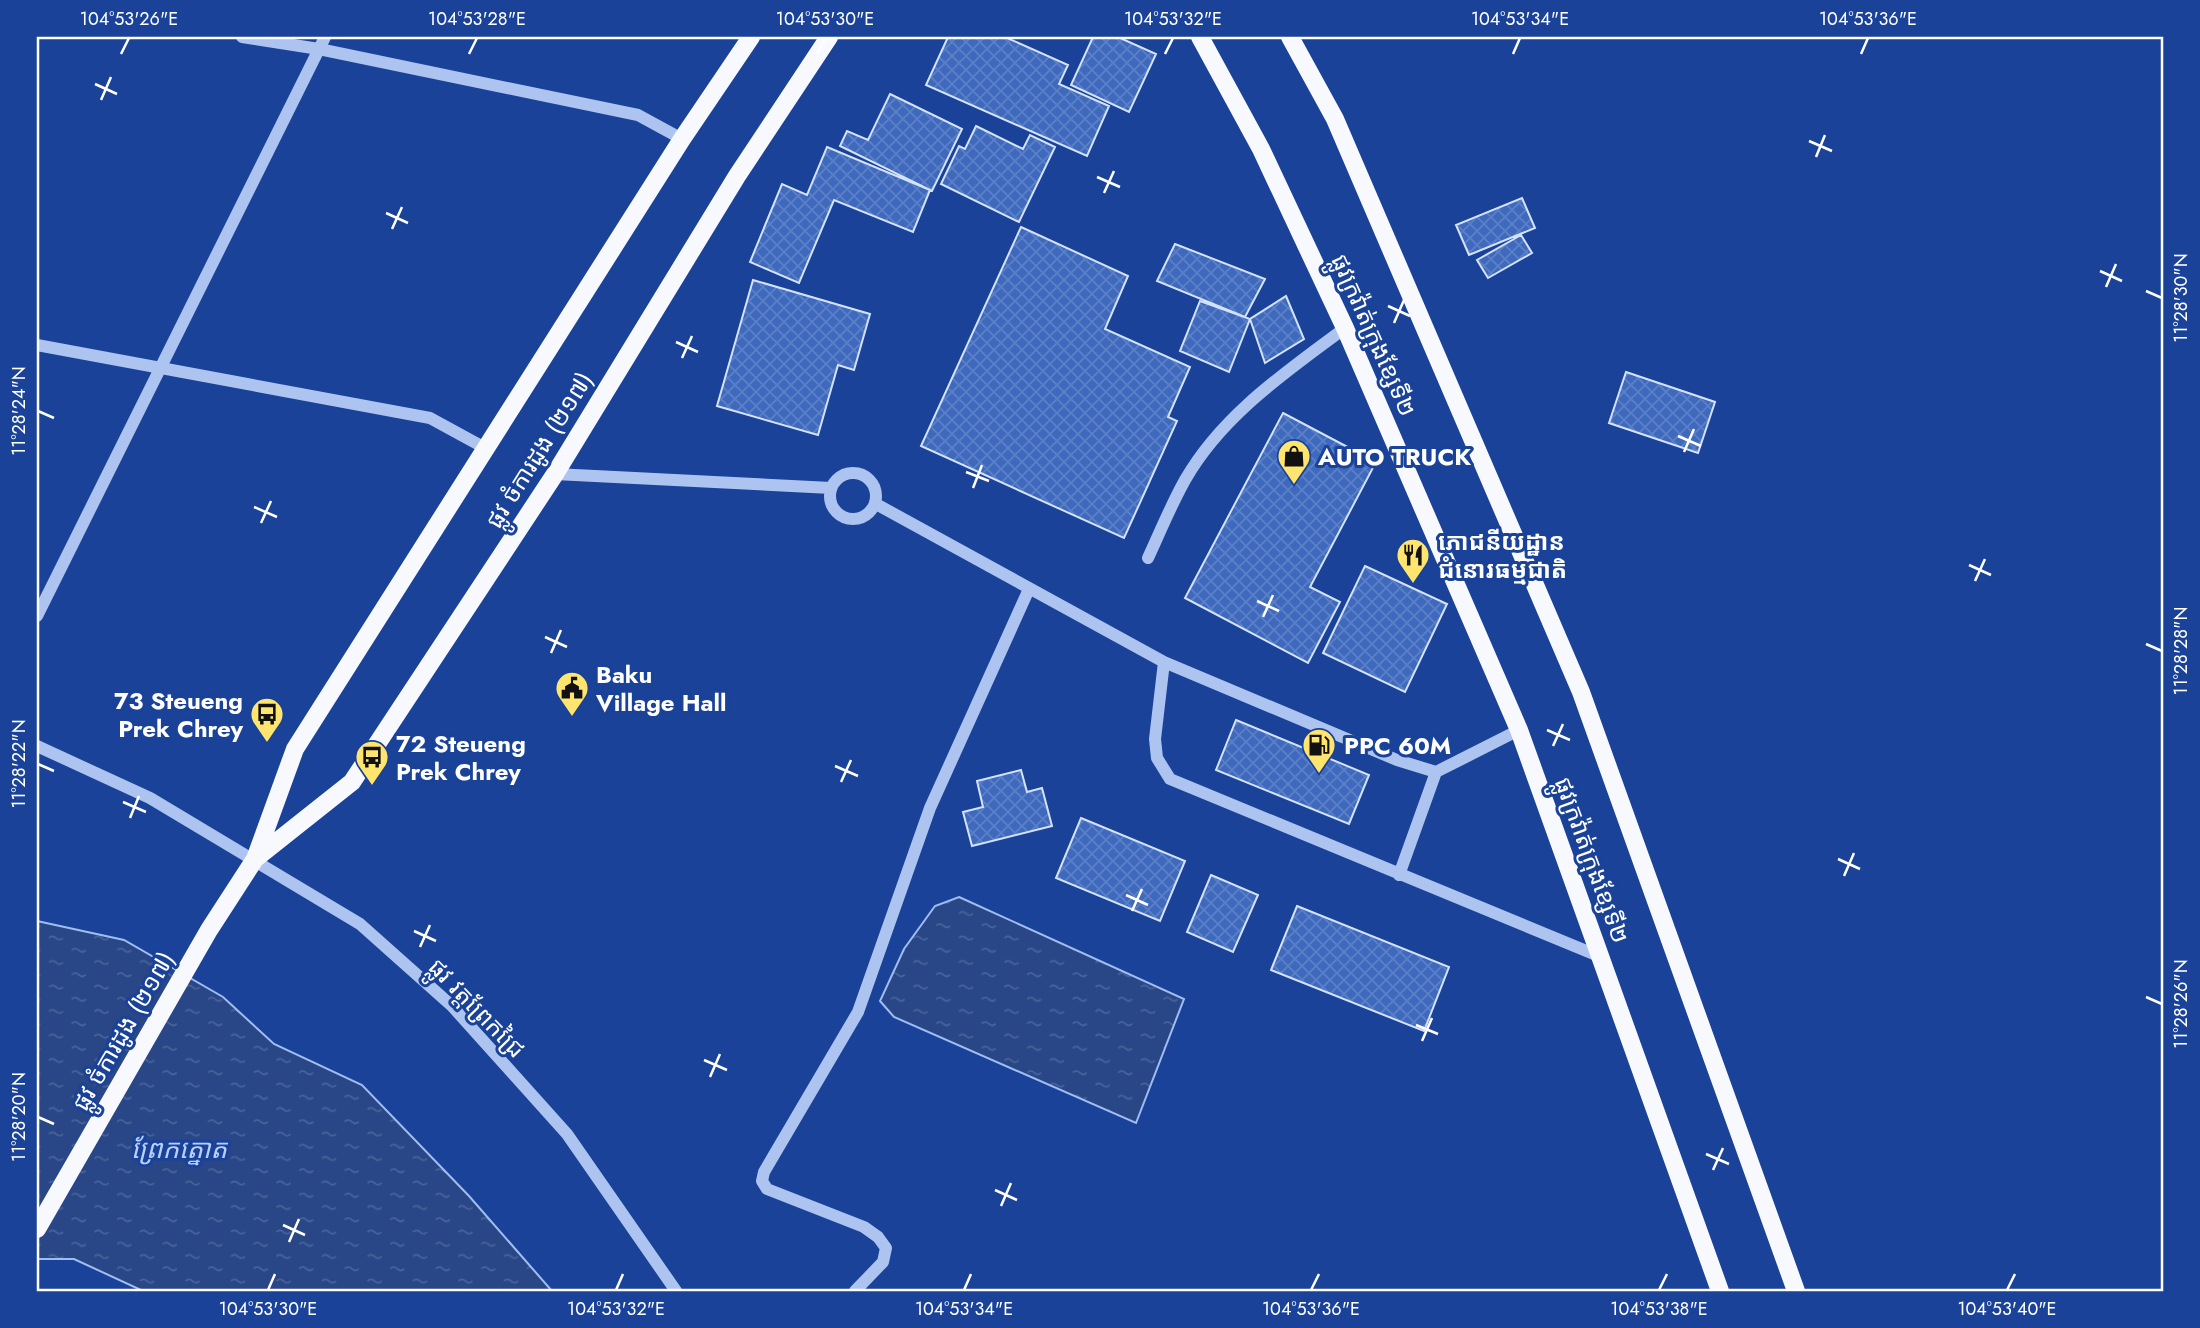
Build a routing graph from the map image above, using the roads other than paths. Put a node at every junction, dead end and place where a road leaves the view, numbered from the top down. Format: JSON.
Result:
{"nodes":[{"id":1,"x":242,"y":37,"type":"edge"},
{"id":2,"x":325,"y":37,"type":"edge"},
{"id":3,"x":751,"y":37,"type":"edge"},
{"id":4,"x":829,"y":37,"type":"edge"},
{"id":5,"x":1200,"y":37,"type":"edge"},
{"id":6,"x":1290,"y":37,"type":"edge"},
{"id":7,"x":319,"y":49,"type":"junction"},
{"id":8,"x":682,"y":139,"type":"junction"},
{"id":9,"x":1345,"y":328,"type":"junction"},
{"id":10,"x":37,"y":345,"type":"edge"},
{"id":11,"x":160,"y":370,"type":"junction"},
{"id":12,"x":485,"y":448,"type":"junction"},
{"id":13,"x":555,"y":474,"type":"junction"},
{"id":14,"x":831,"y":488,"type":"junction"},
{"id":15,"x":876,"y":504,"type":"junction"},
{"id":16,"x":1148,"y":558,"type":"dead end"},
{"id":17,"x":1029,"y":589,"type":"junction"},
{"id":18,"x":37,"y":616,"type":"edge"},
{"id":19,"x":1164,"y":662,"type":"junction"},
{"id":20,"x":1519,"y":730,"type":"junction"},
{"id":21,"x":37,"y":746,"type":"edge"},
{"id":22,"x":1436,"y":772,"type":"junction"},
{"id":23,"x":255,"y":859,"type":"junction"},
{"id":24,"x":1399,"y":875,"type":"junction"},
{"id":25,"x":1601,"y":957,"type":"junction"},
{"id":26,"x":37,"y":1229,"type":"edge"},
{"id":27,"x":676,"y":1291,"type":"edge"},
{"id":28,"x":855,"y":1291,"type":"edge"},
{"id":29,"x":1720,"y":1291,"type":"edge"},
{"id":30,"x":1796,"y":1291,"type":"edge"}],
"edges":[{"from":1,"to":7,"type":"street"},
{"from":2,"to":7,"type":"street"},
{"from":3,"to":8,"type":"main road","name":"ផ្លូវ ចំការដូង (២១៧)"},
{"from":4,"to":13,"type":"main road","name":"ផ្លូវ ចំការដូង (២១៧)"},
{"from":5,"to":9,"type":"main road","name":"ផ្លូវក្រវ៉ាត់ក្រុងខ្សែទី២"},
{"from":6,"to":30,"type":"main road","name":"ផ្លូវក្រវ៉ាត់ក្រុងខ្សែទី២"},
{"from":7,"to":8,"type":"street"},
{"from":7,"to":11,"type":"street"},
{"from":8,"to":12,"type":"main road","name":"ផ្លូវ ចំការដូង (២១៧)"},
{"from":9,"to":16,"type":"street"},
{"from":9,"to":20,"type":"main road","name":"ផ្លូវក្រវ៉ាត់ក្រុងខ្សែទី២"},
{"from":10,"to":11,"type":"street"},
{"from":11,"to":12,"type":"street"},
{"from":11,"to":18,"type":"street"},
{"from":12,"to":23,"type":"main road","name":"ផ្លូវ ចំការដូង (២១៧)"},
{"from":13,"to":14,"type":"street"},
{"from":13,"to":23,"type":"main road","name":"ផ្លូវ ចំការដូង (២១៧)"},
{"from":14,"to":15,"type":"street"},
{"from":14,"to":15,"type":"street"},
{"from":15,"to":17,"type":"street"},
{"from":17,"to":19,"type":"street"},
{"from":17,"to":28,"type":"street"},
{"from":19,"to":22,"type":"street"},
{"from":19,"to":24,"type":"street"},
{"from":20,"to":22,"type":"street"},
{"from":20,"to":25,"type":"main road","name":"ផ្លូវក្រវ៉ាត់ក្រុងខ្សែទី២"},
{"from":21,"to":23,"type":"street","name":"ផ្លូវ វត្តព្រែកជ្រៃ"},
{"from":22,"to":24,"type":"street"},
{"from":23,"to":26,"type":"main road","name":"ផ្លូវ ចំការដូង (២១៧)"},
{"from":23,"to":27,"type":"street","name":"ផ្លូវ វត្តព្រែកជ្រៃ"},
{"from":24,"to":25,"type":"street"},
{"from":25,"to":29,"type":"main road","name":"ផ្លូវក្រវ៉ាត់ក្រុងខ្សែទី២"}]}
